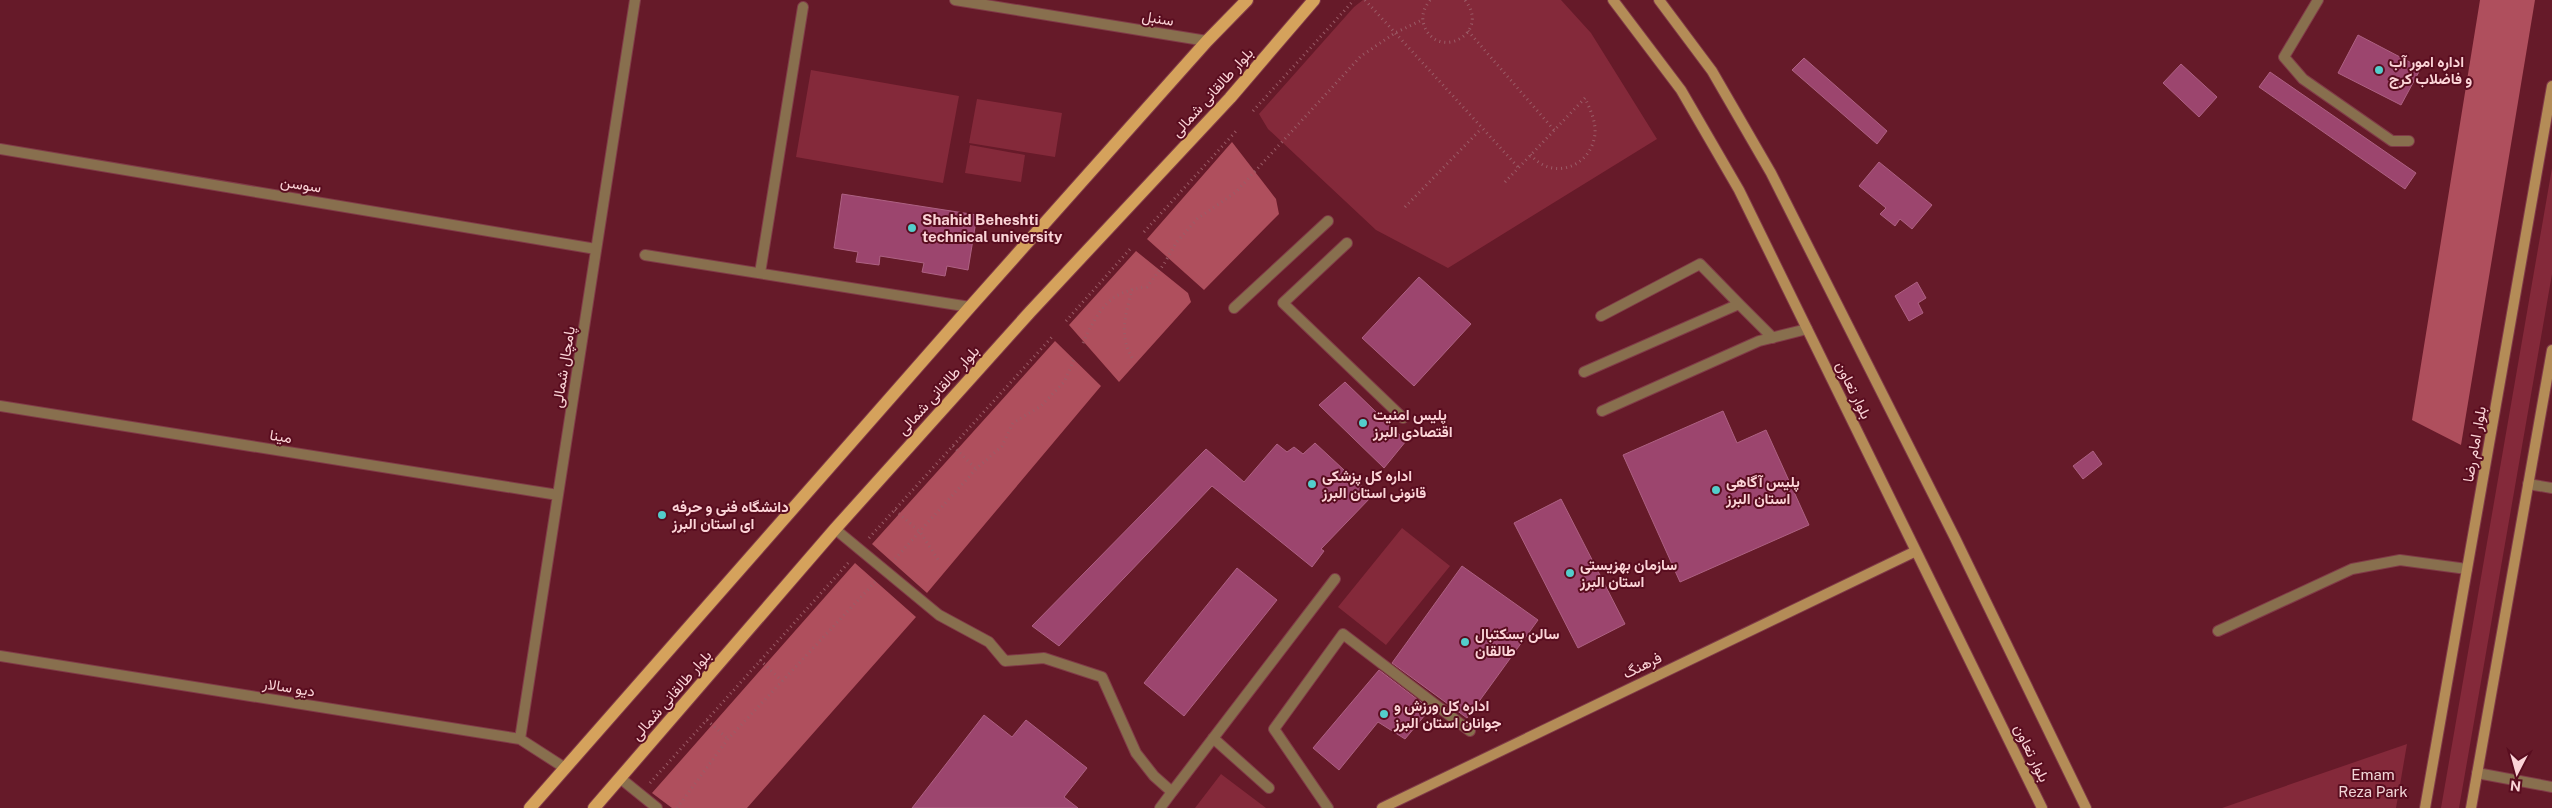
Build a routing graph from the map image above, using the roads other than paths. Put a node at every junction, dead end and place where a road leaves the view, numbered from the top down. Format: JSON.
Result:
{"nodes":[{"id":1,"x":635,"y":0,"type":"edge"},
{"id":2,"x":955,"y":0,"type":"edge"},
{"id":3,"x":1247,"y":0,"type":"edge"},
{"id":4,"x":1314,"y":0,"type":"edge"},
{"id":5,"x":1613,"y":0,"type":"edge"},
{"id":6,"x":1660,"y":0,"type":"edge"},
{"id":7,"x":2318,"y":0,"type":"edge"},
{"id":8,"x":802,"y":7,"type":"dead end"},
{"id":9,"x":1207,"y":41,"type":"junction"},
{"id":10,"x":2552,"y":86,"type":"edge"},
{"id":11,"x":2409,"y":141,"type":"dead end"},
{"id":12,"x":0,"y":149,"type":"edge"},
{"id":13,"x":1328,"y":221,"type":"dead end"},
{"id":14,"x":1347,"y":243,"type":"dead end"},
{"id":15,"x":596,"y":249,"type":"junction"},
{"id":16,"x":645,"y":255,"type":"dead end"},
{"id":17,"x":760,"y":273,"type":"junction"},
{"id":18,"x":1739,"y":304,"type":"junction"},
{"id":19,"x":970,"y":307,"type":"junction"},
{"id":20,"x":1234,"y":308,"type":"dead end"},
{"id":21,"x":1601,"y":316,"type":"dead end"},
{"id":22,"x":1807,"y":329,"type":"junction"},
{"id":23,"x":1773,"y":338,"type":"junction"},
{"id":24,"x":2552,"y":350,"type":"edge"},
{"id":25,"x":1584,"y":372,"type":"dead end"},
{"id":26,"x":0,"y":406,"type":"edge"},
{"id":27,"x":1602,"y":411,"type":"dead end"},
{"id":28,"x":1403,"y":418,"type":"dead end"},
{"id":29,"x":2528,"y":484,"type":"junction"},
{"id":30,"x":2552,"y":488,"type":"edge"},
{"id":31,"x":558,"y":495,"type":"junction"},
{"id":32,"x":835,"y":529,"type":"junction"},
{"id":33,"x":1916,"y":551,"type":"junction"},
{"id":34,"x":2467,"y":569,"type":"junction"},
{"id":35,"x":1335,"y":579,"type":"dead end"},
{"id":36,"x":2218,"y":631,"type":"dead end"},
{"id":37,"x":0,"y":656,"type":"edge"},
{"id":38,"x":1470,"y":732,"type":"dead end"},
{"id":39,"x":1213,"y":738,"type":"junction"},
{"id":40,"x":520,"y":739,"type":"junction"},
{"id":41,"x":565,"y":768,"type":"junction"},
{"id":42,"x":2477,"y":773,"type":"junction"},
{"id":43,"x":620,"y":778,"type":"junction"},
{"id":44,"x":2552,"y":787,"type":"edge"},
{"id":45,"x":1269,"y":788,"type":"dead end"},
{"id":46,"x":1172,"y":792,"type":"junction"},
{"id":47,"x":530,"y":808,"type":"edge"},
{"id":48,"x":594,"y":808,"type":"edge"},
{"id":49,"x":657,"y":808,"type":"edge"},
{"id":50,"x":1160,"y":808,"type":"edge"},
{"id":51,"x":1328,"y":808,"type":"edge"},
{"id":52,"x":1382,"y":808,"type":"edge"},
{"id":53,"x":2042,"y":808,"type":"edge"},
{"id":54,"x":2086,"y":808,"type":"edge"},
{"id":55,"x":2425,"y":808,"type":"edge"},
{"id":56,"x":2471,"y":808,"type":"edge"}],
"edges":[{"from":1,"to":15,"type":"street","name":"پامچال شمالی"},
{"from":2,"to":9,"type":"street","name":"سنبل"},
{"from":3,"to":9,"type":"main road","name":"بلوار طالقانی شمالی"},
{"from":4,"to":32,"type":"main road","name":"بلوار طالقانی شمالی"},
{"from":5,"to":22,"type":"main road","name":"بلوار تعاون"},
{"from":6,"to":54,"type":"main road","name":"بلوار تعاون"},
{"from":7,"to":11,"type":"street"},
{"from":8,"to":17,"type":"street"},
{"from":9,"to":19,"type":"main road","name":"بلوار طالقانی شمالی"},
{"from":10,"to":34,"type":"main road","name":"بلوار امام رضا"},
{"from":12,"to":15,"type":"street","name":"سوسن"},
{"from":13,"to":20,"type":"street"},
{"from":14,"to":28,"type":"street"},
{"from":15,"to":31,"type":"street","name":"پامچال شمالی"},
{"from":16,"to":17,"type":"street"},
{"from":17,"to":19,"type":"street"},
{"from":18,"to":21,"type":"street"},
{"from":18,"to":23,"type":"street"},
{"from":18,"to":25,"type":"street"},
{"from":19,"to":41,"type":"main road","name":"بلوار طالقانی شمالی"},
{"from":22,"to":23,"type":"street"},
{"from":22,"to":33,"type":"main road","name":"بلوار تعاون"},
{"from":23,"to":27,"type":"street"},
{"from":24,"to":29,"type":"main road"},
{"from":26,"to":31,"type":"street","name":"مینا"},
{"from":29,"to":30,"type":"street"},
{"from":29,"to":42,"type":"main road"},
{"from":31,"to":40,"type":"street","name":"پامچال شمالی"},
{"from":32,"to":43,"type":"main road","name":"بلوار طالقانی شمالی"},
{"from":32,"to":46,"type":"street"},
{"from":33,"to":52,"type":"main road","name":"فرهنگ"},
{"from":33,"to":53,"type":"main road","name":"بلوار تعاون"},
{"from":34,"to":36,"type":"street"},
{"from":34,"to":55,"type":"main road","name":"بلوار امام رضا"},
{"from":35,"to":39,"type":"street"},
{"from":37,"to":40,"type":"street","name":"دیو سالار"},
{"from":38,"to":51,"type":"street"},
{"from":39,"to":45,"type":"street"},
{"from":39,"to":46,"type":"street"},
{"from":40,"to":41,"type":"street","name":"دیو سالار"},
{"from":41,"to":47,"type":"main road","name":"بلوار طالقانی شمالی"},
{"from":42,"to":44,"type":"street"},
{"from":42,"to":56,"type":"main road"},
{"from":43,"to":48,"type":"main road","name":"بلوار طالقانی شمالی"},
{"from":43,"to":49,"type":"street"},
{"from":46,"to":50,"type":"street"}]}
